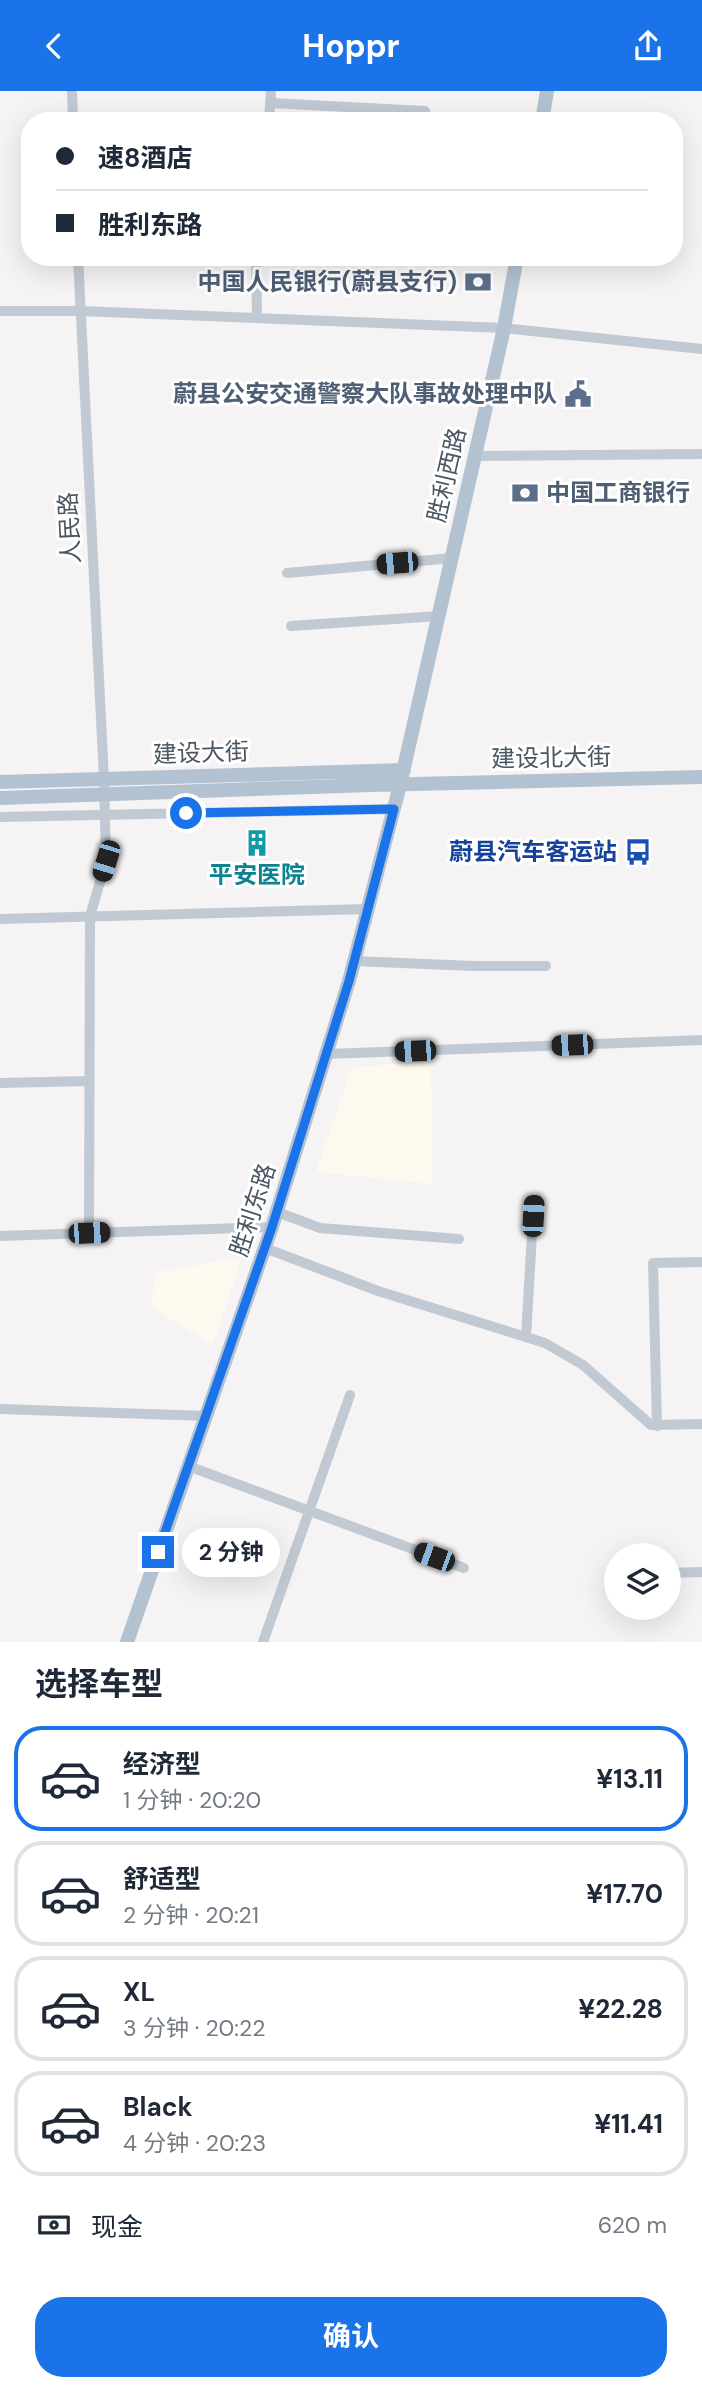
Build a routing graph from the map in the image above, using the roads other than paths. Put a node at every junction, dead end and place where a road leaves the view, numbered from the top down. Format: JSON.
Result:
{"nodes":[{"id":1,"x":72,"y":91,"type":"edge"},
{"id":2,"x":271,"y":91,"type":"edge"},
{"id":3,"x":547,"y":91,"type":"edge"},
{"id":4,"x":271,"y":103,"type":"junction"},
{"id":5,"x":425,"y":111,"type":"dead end"},
{"id":6,"x":73,"y":112,"type":"edge"},
{"id":7,"x":270,"y":112,"type":"edge"},
{"id":8,"x":543,"y":112,"type":"edge"},
{"id":9,"x":78,"y":266,"type":"edge"},
{"id":10,"x":256,"y":266,"type":"edge"},
{"id":11,"x":515,"y":266,"type":"edge"},
{"id":12,"x":0,"y":311,"type":"edge"},
{"id":13,"x":80,"y":311,"type":"junction"},
{"id":14,"x":257,"y":318,"type":"junction"},
{"id":15,"x":504,"y":328,"type":"junction"},
{"id":16,"x":702,"y":349,"type":"edge"},
{"id":17,"x":702,"y":454,"type":"edge"},
{"id":18,"x":474,"y":456,"type":"junction"},
{"id":19,"x":452,"y":558,"type":"junction"},
{"id":20,"x":287,"y":573,"type":"dead end"},
{"id":21,"x":439,"y":615,"type":"junction"},
{"id":22,"x":290,"y":626,"type":"dead end"},
{"id":23,"x":702,"y":777,"type":"edge"},
{"id":24,"x":402,"y":778,"type":"junction"},
{"id":25,"x":104,"y":779,"type":"junction"},
{"id":26,"x":0,"y":782,"type":"edge"},
{"id":27,"x":104,"y":796,"type":"junction"},
{"id":28,"x":0,"y":798,"type":"edge"},
{"id":29,"x":394,"y":809,"type":"junction"},
{"id":30,"x":105,"y":815,"type":"junction"},
{"id":31,"x":0,"y":817,"type":"edge"},
{"id":32,"x":368,"y":909,"type":"junction"},
{"id":33,"x":90,"y":916,"type":"junction"},
{"id":34,"x":0,"y":919,"type":"edge"},
{"id":35,"x":354,"y":961,"type":"junction"},
{"id":36,"x":546,"y":967,"type":"dead end"},
{"id":37,"x":702,"y":1040,"type":"edge"},
{"id":38,"x":326,"y":1054,"type":"junction"},
{"id":39,"x":89,"y":1081,"type":"junction"},
{"id":40,"x":0,"y":1083,"type":"edge"},
{"id":41,"x":534,"y":1200,"type":"dead end"},
{"id":42,"x":277,"y":1212,"type":"junction"},
{"id":43,"x":272,"y":1227,"type":"junction"},
{"id":44,"x":89,"y":1233,"type":"junction"},
{"id":45,"x":0,"y":1235,"type":"edge"},
{"id":46,"x":459,"y":1239,"type":"dead end"},
{"id":47,"x":265,"y":1248,"type":"junction"},
{"id":48,"x":702,"y":1262,"type":"edge"},
{"id":49,"x":526,"y":1336,"type":"junction"},
{"id":50,"x":350,"y":1395,"type":"dead end"},
{"id":51,"x":0,"y":1409,"type":"edge"},
{"id":52,"x":206,"y":1416,"type":"junction"},
{"id":53,"x":702,"y":1424,"type":"edge"},
{"id":54,"x":657,"y":1426,"type":"junction"},
{"id":55,"x":188,"y":1466,"type":"junction"},
{"id":56,"x":309,"y":1511,"type":"junction"},
{"id":57,"x":464,"y":1568,"type":"dead end"},
{"id":58,"x":702,"y":1572,"type":"edge"},
{"id":59,"x":681,"y":1573,"type":"edge"},
{"id":60,"x":127,"y":1642,"type":"edge"},
{"id":61,"x":263,"y":1642,"type":"edge"}],
"edges":[{"from":1,"to":6,"type":"street"},
{"from":2,"to":4,"type":"street"},
{"from":3,"to":8,"type":"main road"},
{"from":4,"to":5,"type":"street"},
{"from":4,"to":7,"type":"street"},
{"from":9,"to":13,"type":"street","name":"人民路"},
{"from":10,"to":14,"type":"street"},
{"from":11,"to":15,"type":"main road","name":"胜利西路"},
{"from":12,"to":13,"type":"street"},
{"from":13,"to":14,"type":"street"},
{"from":13,"to":25,"type":"street","name":"人民路"},
{"from":14,"to":15,"type":"street"},
{"from":15,"to":16,"type":"street"},
{"from":15,"to":18,"type":"main road","name":"胜利西路"},
{"from":17,"to":18,"type":"street"},
{"from":18,"to":19,"type":"main road","name":"胜利西路"},
{"from":19,"to":20,"type":"street"},
{"from":19,"to":21,"type":"main road","name":"胜利西路"},
{"from":21,"to":22,"type":"street"},
{"from":21,"to":24,"type":"main road","name":"胜利西路"},
{"from":23,"to":24,"type":"main road","name":"建设北大街"},
{"from":24,"to":25,"type":"main road","name":"建设大街"},
{"from":24,"to":27,"type":"main road","name":"建设大街"},
{"from":24,"to":29,"type":"main road","name":"胜利东路"},
{"from":25,"to":26,"type":"main road","name":"建设大街"},
{"from":25,"to":27,"type":"street","name":"人民路"},
{"from":27,"to":28,"type":"main road","name":"建设大街"},
{"from":27,"to":30,"type":"street","name":"人民路"},
{"from":29,"to":30,"type":"street"},
{"from":29,"to":32,"type":"main road","name":"胜利东路"},
{"from":30,"to":31,"type":"street"},
{"from":30,"to":33,"type":"street","name":"人民路"},
{"from":32,"to":33,"type":"street"},
{"from":32,"to":35,"type":"main road","name":"胜利东路"},
{"from":33,"to":34,"type":"street"},
{"from":33,"to":39,"type":"street","name":"人民路"},
{"from":35,"to":36,"type":"street"},
{"from":35,"to":38,"type":"main road","name":"胜利东路"},
{"from":37,"to":38,"type":"street"},
{"from":38,"to":42,"type":"main road","name":"胜利东路"},
{"from":39,"to":40,"type":"street"},
{"from":39,"to":44,"type":"street","name":"人民路"},
{"from":41,"to":49,"type":"street"},
{"from":42,"to":43,"type":"main road","name":"胜利东路"},
{"from":42,"to":46,"type":"street"},
{"from":43,"to":44,"type":"street"},
{"from":43,"to":47,"type":"main road","name":"胜利东路"},
{"from":44,"to":45,"type":"street"},
{"from":47,"to":49,"type":"street"},
{"from":47,"to":52,"type":"main road","name":"胜利东路"},
{"from":48,"to":54,"type":"street"},
{"from":49,"to":54,"type":"street"},
{"from":50,"to":56,"type":"street"},
{"from":51,"to":52,"type":"street"},
{"from":52,"to":55,"type":"main road","name":"胜利东路"},
{"from":53,"to":54,"type":"street"},
{"from":55,"to":56,"type":"street"},
{"from":55,"to":60,"type":"main road","name":"胜利东路"},
{"from":56,"to":57,"type":"street"},
{"from":56,"to":61,"type":"street"},
{"from":58,"to":59,"type":"street"}]}
